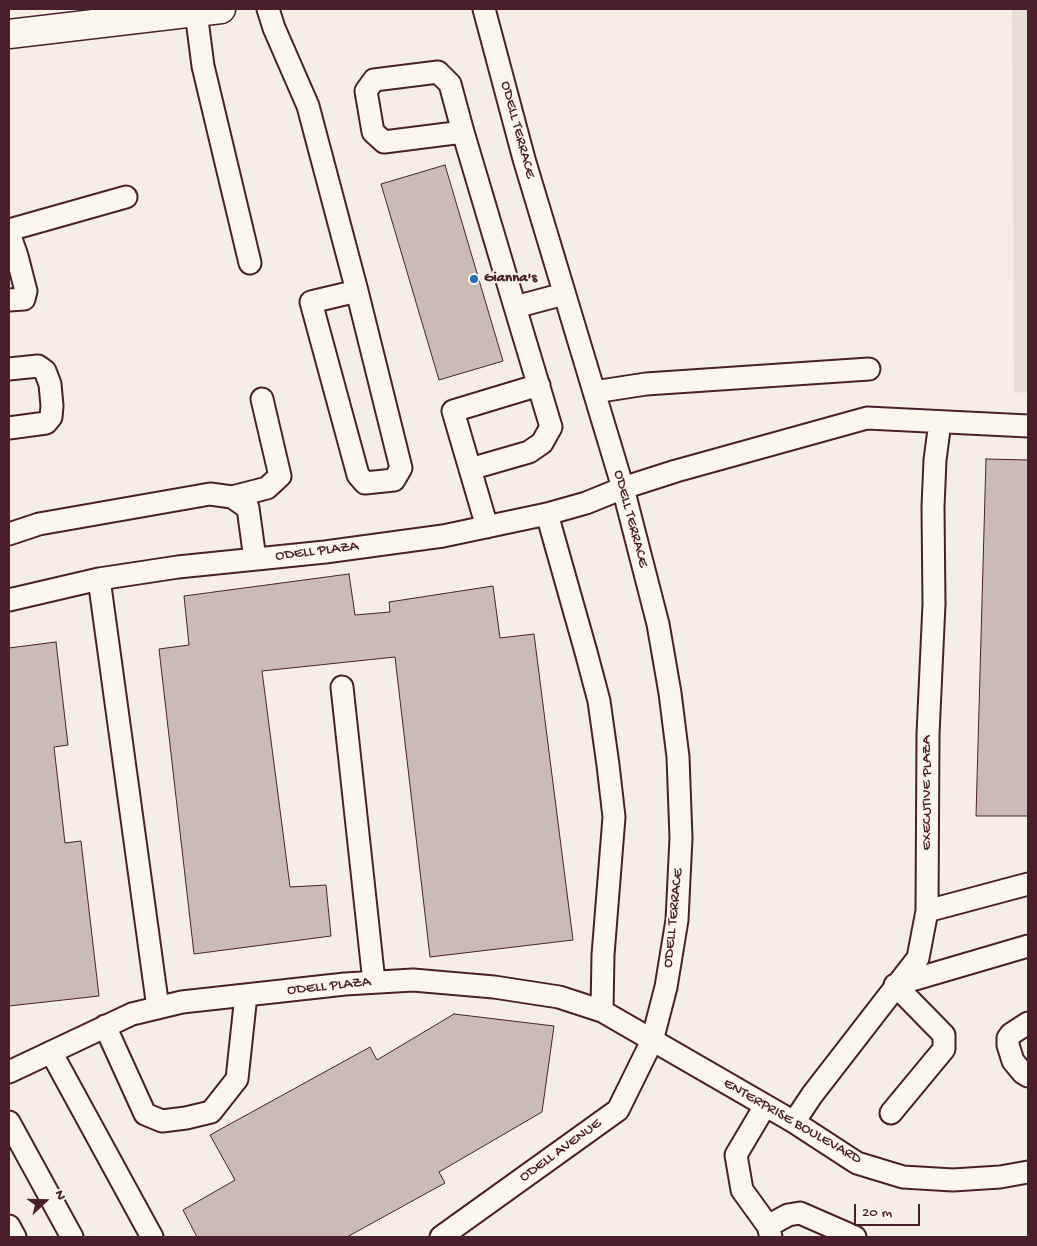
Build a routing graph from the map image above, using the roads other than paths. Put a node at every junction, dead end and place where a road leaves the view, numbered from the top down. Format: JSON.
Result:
{"nodes":[{"id":1,"x":268,"y":9,"type":"edge"},
{"id":2,"x":484,"y":9,"type":"edge"},
{"id":3,"x":209,"y":10,"type":"edge"},
{"id":4,"x":9,"y":34,"type":"edge"},
{"id":5,"x":463,"y":132,"type":"junction"},
{"id":6,"x":126,"y":197,"type":"dead end"},
{"id":7,"x":9,"y":235,"type":"edge"},
{"id":8,"x":250,"y":263,"type":"dead end"},
{"id":9,"x":357,"y":292,"type":"junction"},
{"id":10,"x":564,"y":294,"type":"junction"},
{"id":11,"x":9,"y":300,"type":"edge"},
{"id":12,"x":515,"y":307,"type":"junction"},
{"id":13,"x":9,"y":369,"type":"edge"},
{"id":14,"x":869,"y":369,"type":"dead end"},
{"id":15,"x":539,"y":385,"type":"junction"},
{"id":16,"x":594,"y":392,"type":"junction"},
{"id":17,"x":262,"y":399,"type":"dead end"},
{"id":18,"x":940,"y":422,"type":"junction"},
{"id":19,"x":1028,"y":426,"type":"edge"},
{"id":20,"x":9,"y":428,"type":"edge"},
{"id":21,"x":470,"y":469,"type":"junction"},
{"id":22,"x":623,"y":488,"type":"junction"},
{"id":23,"x":232,"y":497,"type":"junction"},
{"id":24,"x":547,"y":514,"type":"junction"},
{"id":25,"x":487,"y":527,"type":"junction"},
{"id":26,"x":9,"y":534,"type":"edge"},
{"id":27,"x":255,"y":559,"type":"junction"},
{"id":28,"x":100,"y":579,"type":"junction"},
{"id":29,"x":9,"y":600,"type":"edge"},
{"id":30,"x":342,"y":688,"type":"dead end"},
{"id":31,"x":1028,"y":884,"type":"edge"},
{"id":32,"x":927,"y":911,"type":"junction"},
{"id":33,"x":1028,"y":946,"type":"edge"},
{"id":34,"x":374,"y":982,"type":"junction"},
{"id":35,"x":895,"y":986,"type":"junction"},
{"id":36,"x":246,"y":995,"type":"junction"},
{"id":37,"x":158,"y":1008,"type":"junction"},
{"id":38,"x":602,"y":1011,"type":"junction"},
{"id":39,"x":1028,"y":1023,"type":"edge"},
{"id":40,"x":106,"y":1026,"type":"junction"},
{"id":41,"x":652,"y":1042,"type":"junction"},
{"id":42,"x":51,"y":1052,"type":"junction"},
{"id":43,"x":9,"y":1072,"type":"edge"},
{"id":44,"x":1028,"y":1076,"type":"edge"},
{"id":45,"x":765,"y":1106,"type":"junction"},
{"id":46,"x":891,"y":1113,"type":"dead end"},
{"id":47,"x":9,"y":1122,"type":"edge"},
{"id":48,"x":794,"y":1122,"type":"junction"},
{"id":49,"x":1028,"y":1172,"type":"edge"},
{"id":50,"x":9,"y":1226,"type":"edge"},
{"id":51,"x":770,"y":1232,"type":"edge"},
{"id":52,"x":15,"y":1237,"type":"edge"},
{"id":53,"x":72,"y":1237,"type":"edge"},
{"id":54,"x":152,"y":1237,"type":"edge"},
{"id":55,"x":441,"y":1237,"type":"edge"},
{"id":56,"x":855,"y":1237,"type":"edge"}],
"edges":[{"from":1,"to":9,"type":"street"},
{"from":2,"to":10,"type":"street","name":"ODELL TERRACE"},
{"from":3,"to":4,"type":"main road"},
{"from":3,"to":8,"type":"street"},
{"from":5,"to":5,"type":"street"},
{"from":5,"to":12,"type":"street"},
{"from":6,"to":7,"type":"street"},
{"from":7,"to":11,"type":"street"},
{"from":9,"to":9,"type":"street"},
{"from":10,"to":12,"type":"street"},
{"from":10,"to":16,"type":"street","name":"ODELL TERRACE"},
{"from":12,"to":15,"type":"street"},
{"from":13,"to":20,"type":"street"},
{"from":14,"to":16,"type":"street"},
{"from":15,"to":21,"type":"street"},
{"from":15,"to":21,"type":"street"},
{"from":16,"to":22,"type":"street","name":"ODELL TERRACE"},
{"from":17,"to":23,"type":"street"},
{"from":18,"to":19,"type":"street"},
{"from":18,"to":22,"type":"street"},
{"from":18,"to":32,"type":"street","name":"EXECUTIVE PLAZA"},
{"from":21,"to":25,"type":"street"},
{"from":22,"to":24,"type":"street","name":"ODELL PLAZA"},
{"from":22,"to":41,"type":"street","name":"ODELL TERRACE"},
{"from":23,"to":26,"type":"street"},
{"from":23,"to":27,"type":"street"},
{"from":24,"to":25,"type":"street","name":"ODELL PLAZA"},
{"from":24,"to":38,"type":"street"},
{"from":25,"to":27,"type":"street","name":"ODELL PLAZA"},
{"from":27,"to":28,"type":"street","name":"ODELL PLAZA"},
{"from":28,"to":29,"type":"street","name":"ODELL PLAZA"},
{"from":28,"to":37,"type":"street"},
{"from":30,"to":34,"type":"street"},
{"from":31,"to":32,"type":"street"},
{"from":32,"to":35,"type":"street","name":"EXECUTIVE PLAZA"},
{"from":33,"to":35,"type":"street"},
{"from":34,"to":36,"type":"street","name":"ODELL PLAZA"},
{"from":34,"to":38,"type":"street","name":"ODELL PLAZA"},
{"from":35,"to":46,"type":"street"},
{"from":35,"to":48,"type":"street","name":"EXECUTIVE PLAZA"},
{"from":36,"to":37,"type":"street","name":"ODELL PLAZA"},
{"from":36,"to":40,"type":"street"},
{"from":37,"to":40,"type":"street","name":"ODELL PLAZA"},
{"from":38,"to":41,"type":"street","name":"ODELL PLAZA"},
{"from":39,"to":44,"type":"street"},
{"from":40,"to":42,"type":"street","name":"ODELL PLAZA"},
{"from":41,"to":45,"type":"street","name":"ENTERPRISE BOULEVARD"},
{"from":41,"to":55,"type":"street","name":"ODELL AVENUE"},
{"from":42,"to":43,"type":"street","name":"ODELL PLAZA"},
{"from":42,"to":54,"type":"street"},
{"from":45,"to":48,"type":"street","name":"ENTERPRISE BOULEVARD"},
{"from":45,"to":51,"type":"street"},
{"from":47,"to":53,"type":"street"},
{"from":48,"to":49,"type":"street","name":"ENTERPRISE BOULEVARD"},
{"from":50,"to":52,"type":"street"},
{"from":51,"to":56,"type":"street"}]}
